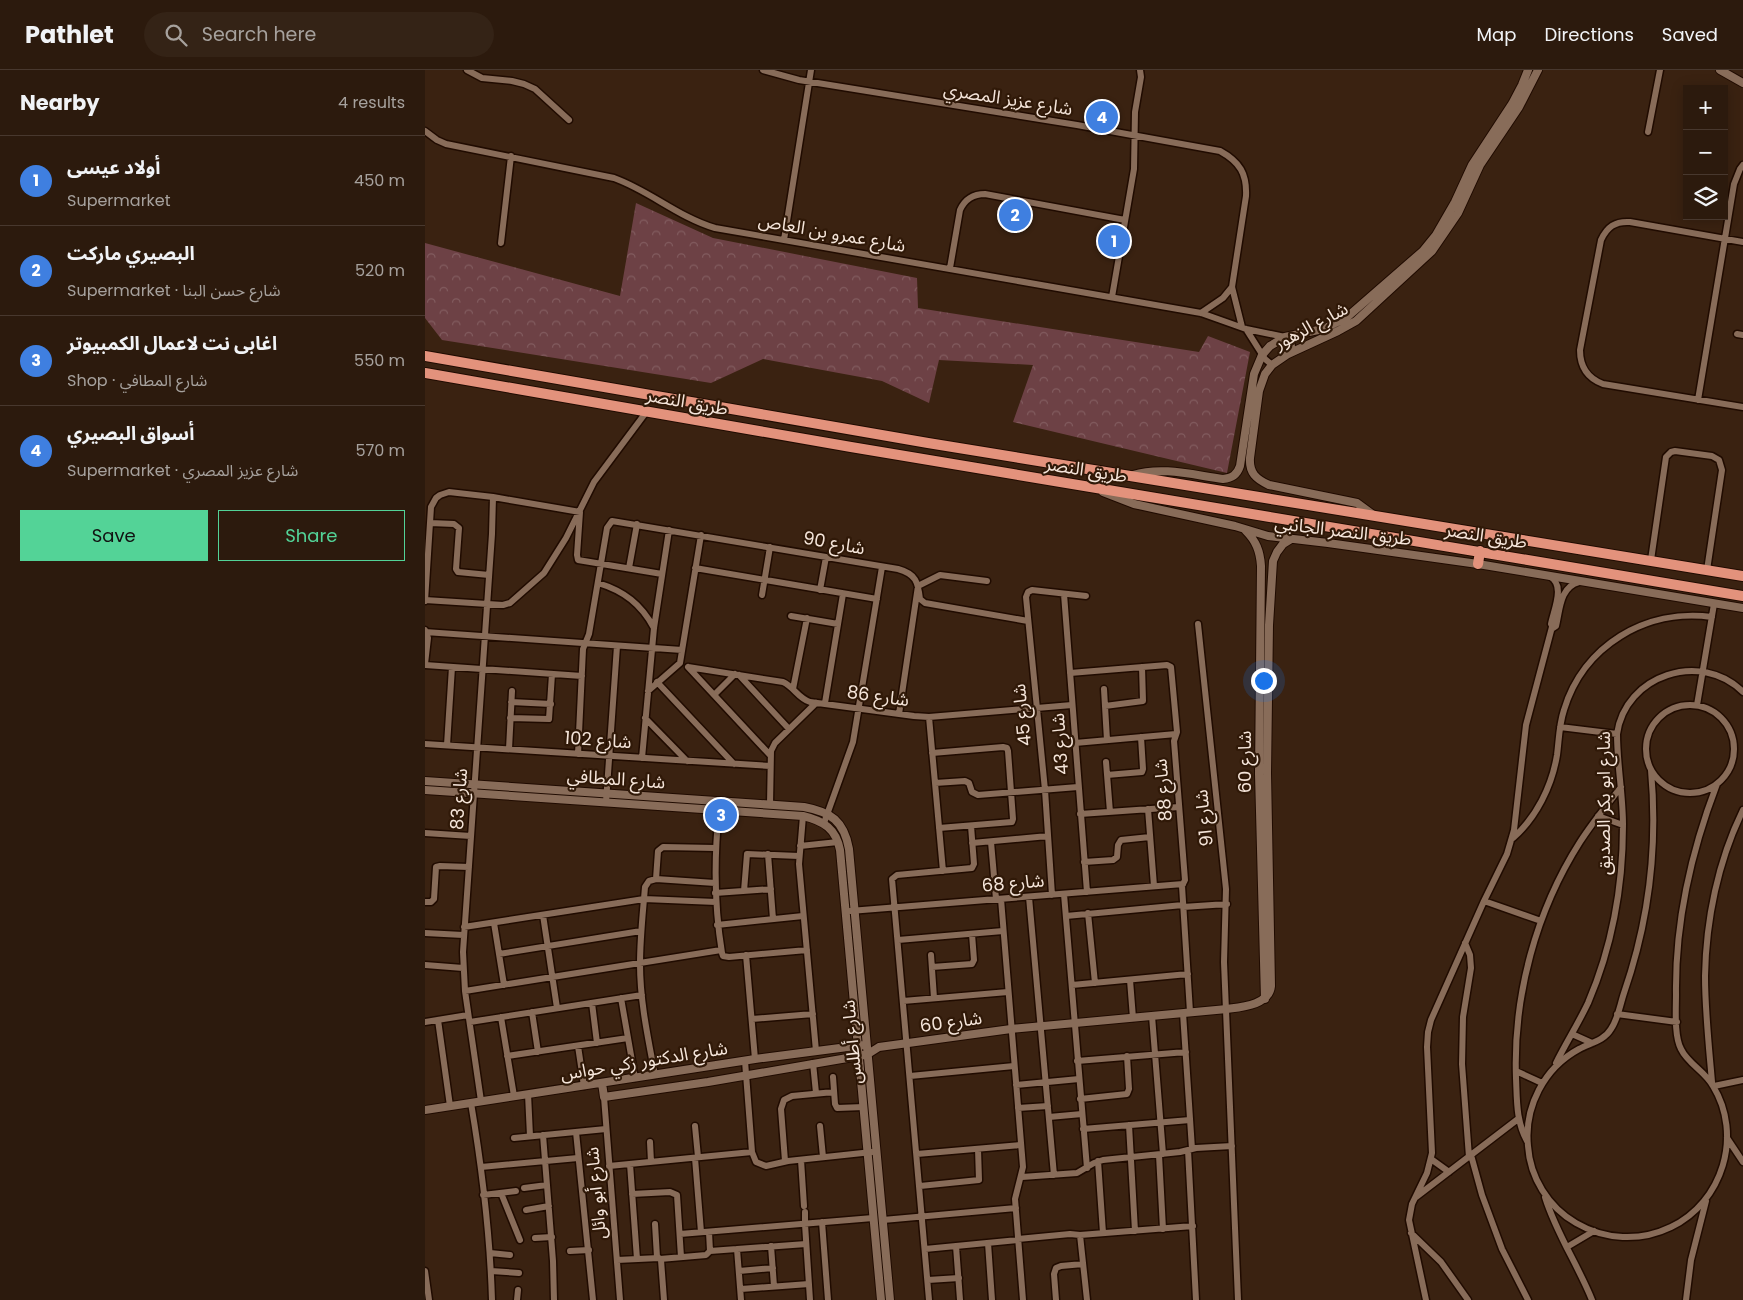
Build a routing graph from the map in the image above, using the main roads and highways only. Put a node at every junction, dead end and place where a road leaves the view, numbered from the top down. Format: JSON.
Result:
{"nodes":[{"id":1,"x":425,"y":356,"type":"edge"},
{"id":2,"x":447,"y":360,"type":"junction"},
{"id":3,"x":425,"y":373,"type":"edge"},
{"id":4,"x":444,"y":376,"type":"junction"},
{"id":5,"x":835,"y":426,"type":"junction"},
{"id":6,"x":855,"y":429,"type":"junction"},
{"id":7,"x":831,"y":444,"type":"junction"},
{"id":8,"x":851,"y":447,"type":"junction"},
{"id":9,"x":1480,"y":551,"type":"junction"},
{"id":10,"x":1478,"y":564,"type":"road end"},
{"id":11,"x":1743,"y":576,"type":"edge"},
{"id":12,"x":1743,"y":596,"type":"edge"}],
"edges":[{"from":1,"to":2,"type":"highway","name":"طريق النصر"},
{"from":2,"to":4,"type":"highway"},
{"from":2,"to":5,"type":"highway","name":"طريق النصر"},
{"from":3,"to":4,"type":"highway","name":"طريق النصر"},
{"from":4,"to":7,"type":"highway","name":"طريق النصر"},
{"from":5,"to":6,"type":"highway","name":"طريق النصر"},
{"from":5,"to":7,"type":"highway"},
{"from":6,"to":8,"type":"highway"},
{"from":6,"to":11,"type":"highway","name":"طريق النصر"},
{"from":7,"to":8,"type":"highway","name":"طريق النصر"},
{"from":8,"to":9,"type":"highway","name":"طريق النصر"},
{"from":9,"to":10,"type":"highway"},
{"from":9,"to":12,"type":"highway","name":"طريق النصر"}]}
